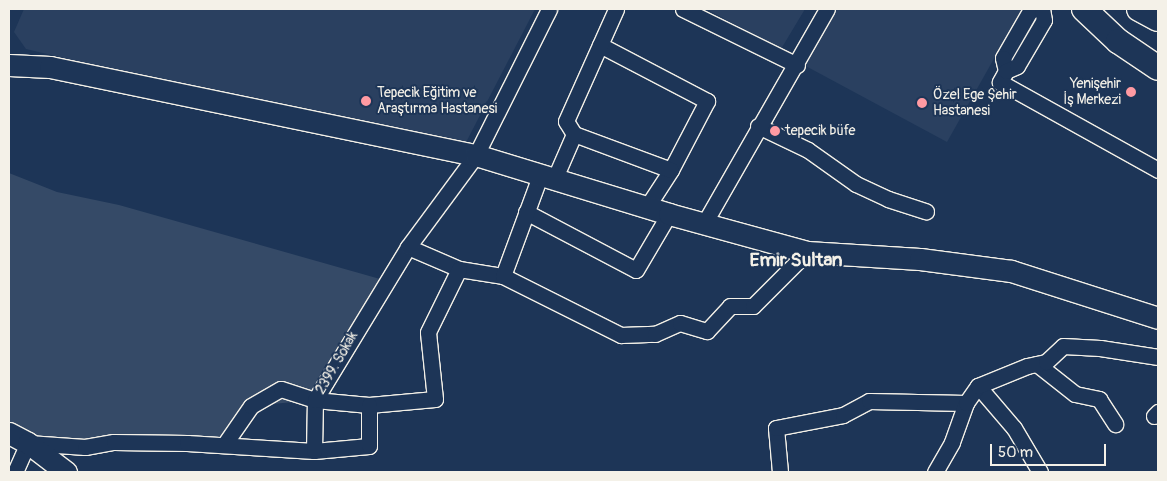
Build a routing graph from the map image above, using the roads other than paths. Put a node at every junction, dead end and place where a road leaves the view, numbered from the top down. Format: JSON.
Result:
{"nodes":[{"id":1,"x":549,"y":9,"type":"edge"},
{"id":2,"x":616,"y":9,"type":"edge"},
{"id":3,"x":683,"y":9,"type":"edge"},
{"id":4,"x":827,"y":9,"type":"edge"},
{"id":5,"x":1035,"y":9,"type":"edge"},
{"id":6,"x":1042,"y":9,"type":"edge"},
{"id":7,"x":1084,"y":9,"type":"edge"},
{"id":8,"x":1139,"y":9,"type":"edge"},
{"id":9,"x":1158,"y":19,"type":"edge"},
{"id":10,"x":600,"y":45,"type":"junction"},
{"id":11,"x":797,"y":65,"type":"junction"},
{"id":12,"x":9,"y":66,"type":"edge"},
{"id":13,"x":1158,"y":68,"type":"edge"},
{"id":14,"x":1006,"y":71,"type":"junction"},
{"id":15,"x":758,"y":126,"type":"junction"},
{"id":16,"x":574,"y":134,"type":"junction"},
{"id":17,"x":476,"y":155,"type":"junction"},
{"id":18,"x":671,"y":170,"type":"junction"},
{"id":19,"x":1158,"y":170,"type":"edge"},
{"id":20,"x":547,"y":178,"type":"junction"},
{"id":21,"x":648,"y":207,"type":"junction"},
{"id":22,"x":926,"y":211,"type":"dead end"},
{"id":23,"x":526,"y":212,"type":"junction"},
{"id":24,"x":669,"y":214,"type":"junction"},
{"id":25,"x":705,"y":222,"type":"junction"},
{"id":26,"x":408,"y":248,"type":"junction"},
{"id":27,"x":807,"y":252,"type":"junction"},
{"id":28,"x":459,"y":268,"type":"junction"},
{"id":29,"x":503,"y":276,"type":"junction"},
{"id":30,"x":1158,"y":318,"type":"edge"},
{"id":31,"x":1158,"y":357,"type":"edge"},
{"id":32,"x":1037,"y":364,"type":"junction"},
{"id":33,"x":978,"y":386,"type":"junction"},
{"id":34,"x":315,"y":400,"type":"junction"},
{"id":35,"x":966,"y":403,"type":"junction"},
{"id":36,"x":370,"y":405,"type":"junction"},
{"id":37,"x":1115,"y":424,"type":"dead end"},
{"id":38,"x":9,"y":433,"type":"edge"},
{"id":39,"x":28,"y":443,"type":"junction"},
{"id":40,"x":224,"y":445,"type":"junction"},
{"id":41,"x":314,"y":452,"type":"junction"},
{"id":42,"x":15,"y":472,"type":"edge"},
{"id":43,"x":66,"y":472,"type":"edge"},
{"id":44,"x":780,"y":472,"type":"edge"},
{"id":45,"x":935,"y":472,"type":"edge"},
{"id":46,"x":1040,"y":472,"type":"edge"}],
"edges":[{"from":1,"to":17,"type":"street","name":"2399. Sokak"},
{"from":2,"to":10,"type":"street"},
{"from":3,"to":11,"type":"street"},
{"from":4,"to":11,"type":"street"},
{"from":5,"to":14,"type":"street"},
{"from":6,"to":14,"type":"street"},
{"from":7,"to":13,"type":"main road"},
{"from":8,"to":9,"type":"main road"},
{"from":10,"to":16,"type":"street"},
{"from":10,"to":18,"type":"street"},
{"from":11,"to":15,"type":"street"},
{"from":12,"to":17,"type":"street"},
{"from":14,"to":19,"type":"street"},
{"from":15,"to":22,"type":"street"},
{"from":15,"to":25,"type":"street"},
{"from":16,"to":18,"type":"street"},
{"from":16,"to":20,"type":"street"},
{"from":17,"to":20,"type":"street"},
{"from":17,"to":26,"type":"street","name":"2399. Sokak"},
{"from":18,"to":21,"type":"street"},
{"from":20,"to":21,"type":"street"},
{"from":20,"to":23,"type":"street"},
{"from":21,"to":24,"type":"street"},
{"from":23,"to":24,"type":"street"},
{"from":23,"to":29,"type":"street"},
{"from":24,"to":25,"type":"street"},
{"from":25,"to":27,"type":"street"},
{"from":26,"to":28,"type":"street"},
{"from":26,"to":34,"type":"street","name":"2399. Sokak"},
{"from":27,"to":29,"type":"street"},
{"from":27,"to":30,"type":"street"},
{"from":28,"to":29,"type":"street"},
{"from":28,"to":36,"type":"street"},
{"from":31,"to":32,"type":"street"},
{"from":32,"to":33,"type":"street"},
{"from":32,"to":37,"type":"street"},
{"from":33,"to":35,"type":"street"},
{"from":33,"to":46,"type":"street"},
{"from":34,"to":36,"type":"street"},
{"from":34,"to":40,"type":"street"},
{"from":34,"to":41,"type":"street","name":"2399. Sokak"},
{"from":35,"to":44,"type":"street"},
{"from":35,"to":45,"type":"street"},
{"from":36,"to":41,"type":"street"},
{"from":38,"to":39,"type":"street"},
{"from":39,"to":40,"type":"street"},
{"from":39,"to":42,"type":"street"},
{"from":39,"to":43,"type":"street"},
{"from":40,"to":41,"type":"street"}]}
